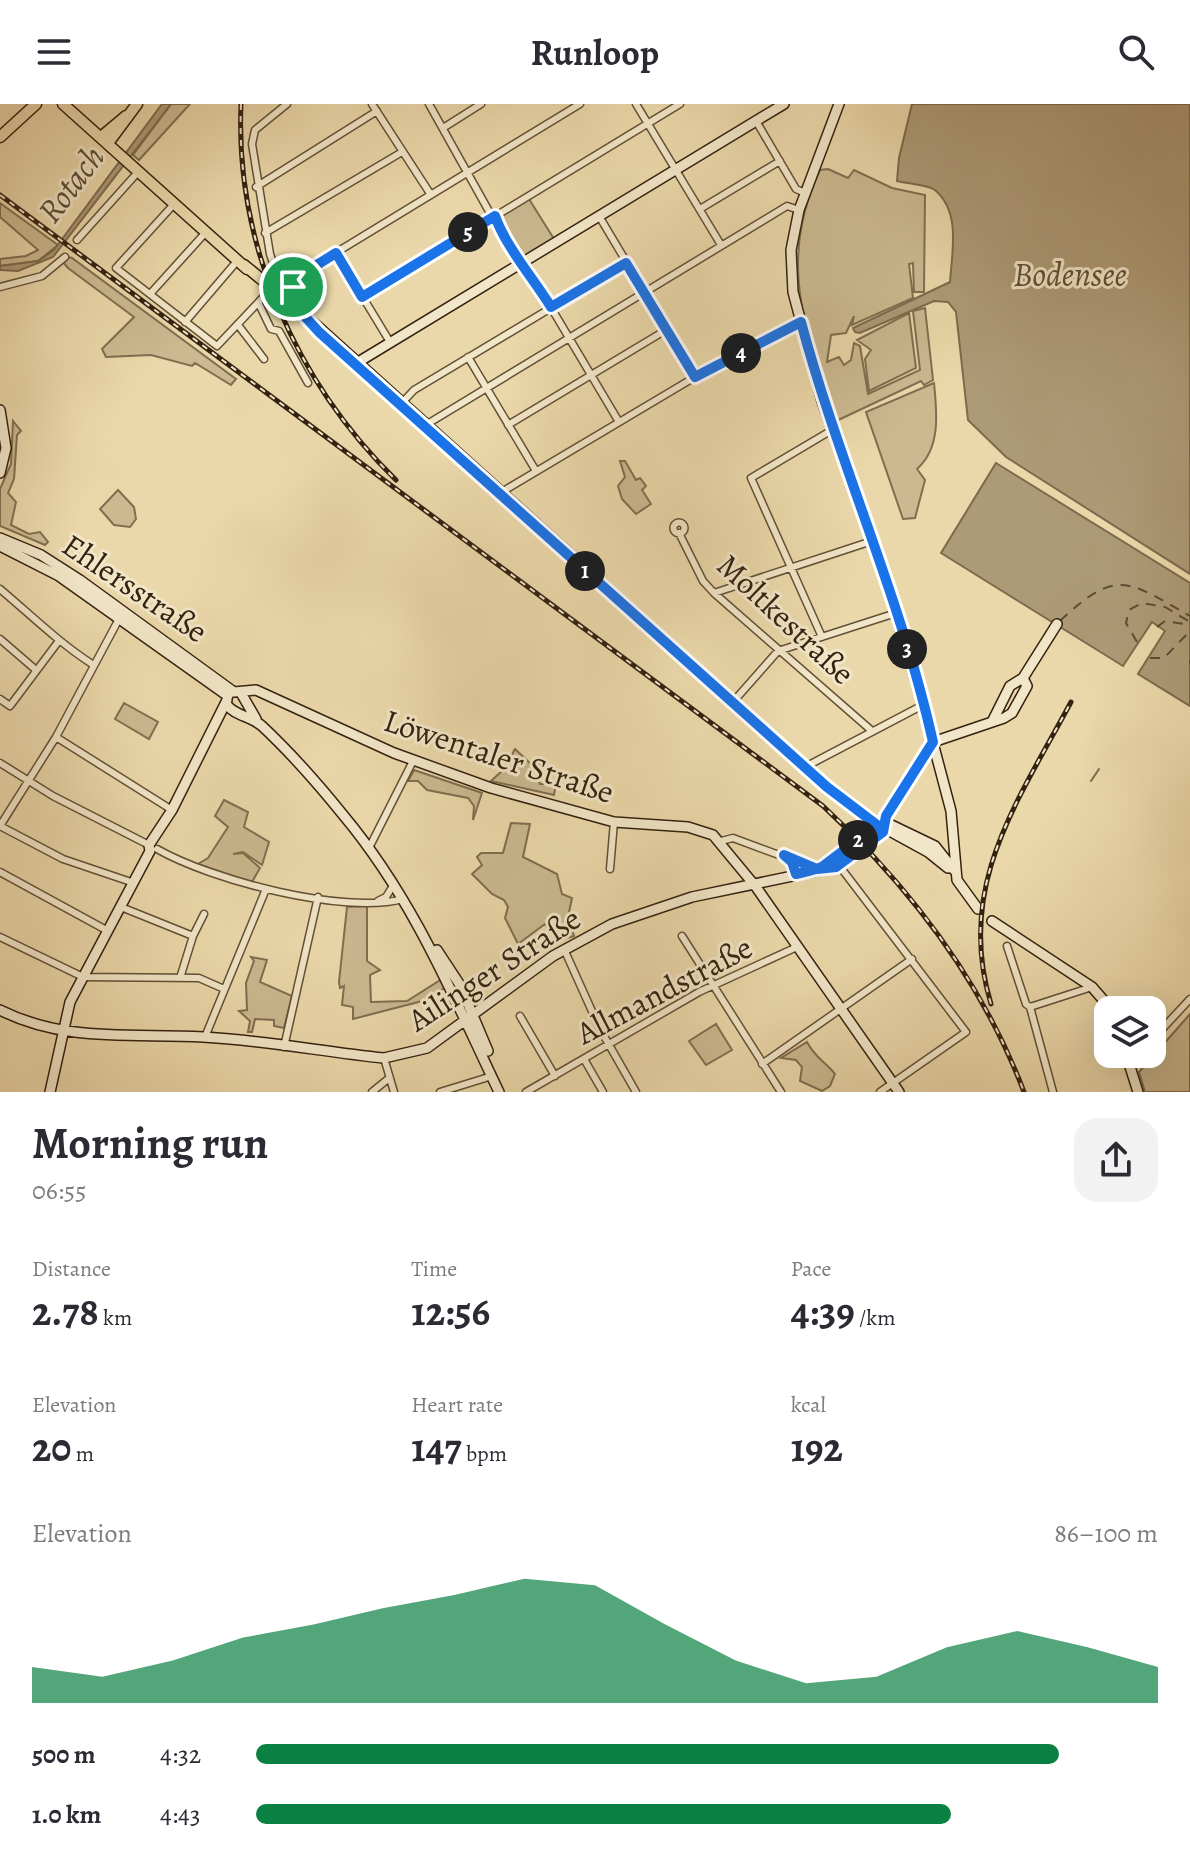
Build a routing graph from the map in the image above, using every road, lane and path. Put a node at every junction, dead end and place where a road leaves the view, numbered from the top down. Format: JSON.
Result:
{"nodes":[{"id":1,"x":36,"y":104,"type":"edge"},
{"id":2,"x":137,"y":104,"type":"edge"},
{"id":3,"x":287,"y":104,"type":"edge"},
{"id":4,"x":372,"y":104,"type":"edge"},
{"id":5,"x":429,"y":104,"type":"edge"},
{"id":6,"x":481,"y":104,"type":"edge"},
{"id":7,"x":580,"y":104,"type":"edge"},
{"id":8,"x":636,"y":104,"type":"edge"},
{"id":9,"x":680,"y":104,"type":"edge"},
{"id":10,"x":784,"y":104,"type":"edge"},
{"id":11,"x":839,"y":104,"type":"edge"},
{"id":12,"x":64,"y":105,"type":"edge"},
{"id":13,"x":377,"y":111,"type":"junction"},
{"id":14,"x":756,"y":121,"type":"junction"},
{"id":15,"x":648,"y":123,"type":"junction"},
{"id":16,"x":443,"y":128,"type":"junction"},
{"id":17,"x":0,"y":137,"type":"edge"},
{"id":18,"x":104,"y":140,"type":"junction"},
{"id":19,"x":402,"y":152,"type":"junction"},
{"id":20,"x":780,"y":161,"type":"junction"},
{"id":21,"x":137,"y":168,"type":"junction"},
{"id":22,"x":677,"y":169,"type":"junction"},
{"id":23,"x":469,"y":171,"type":"junction"},
{"id":24,"x":256,"y":187,"type":"junction"},
{"id":25,"x":805,"y":193,"type":"junction"},
{"id":26,"x":431,"y":195,"type":"junction"},
{"id":27,"x":175,"y":203,"type":"junction"},
{"id":28,"x":700,"y":209,"type":"junction"},
{"id":29,"x":799,"y":210,"type":"junction"},
{"id":30,"x":495,"y":216,"type":"junction"},
{"id":31,"x":599,"y":216,"type":"junction"},
{"id":32,"x":207,"y":231,"type":"junction"},
{"id":33,"x":265,"y":233,"type":"junction"},
{"id":34,"x":77,"y":240,"type":"dead end"},
{"id":35,"x":721,"y":245,"type":"junction"},
{"id":36,"x":336,"y":253,"type":"junction"},
{"id":37,"x":65,"y":257,"type":"dead end"},
{"id":38,"x":524,"y":262,"type":"junction"},
{"id":39,"x":241,"y":263,"type":"junction"},
{"id":40,"x":626,"y":263,"type":"junction"},
{"id":41,"x":0,"y":287,"type":"edge"},
{"id":42,"x":293,"y":287,"type":"junction"},
{"id":43,"x":274,"y":292,"type":"junction"},
{"id":44,"x":644,"y":292,"type":"junction"},
{"id":45,"x":150,"y":294,"type":"junction"},
{"id":46,"x":362,"y":297,"type":"junction"},
{"id":47,"x":259,"y":304,"type":"junction"},
{"id":48,"x":551,"y":307,"type":"junction"},
{"id":49,"x":301,"y":313,"type":"junction"},
{"id":50,"x":185,"y":322,"type":"junction"},
{"id":51,"x":801,"y":322,"type":"junction"},
{"id":52,"x":238,"y":325,"type":"junction"},
{"id":53,"x":666,"y":330,"type":"junction"},
{"id":54,"x":568,"y":337,"type":"junction"},
{"id":55,"x":390,"y":342,"type":"junction"},
{"id":56,"x":468,"y":357,"type":"junction"},
{"id":57,"x":264,"y":359,"type":"dead end"},
{"id":58,"x":355,"y":364,"type":"junction"},
{"id":59,"x":591,"y":375,"type":"junction"},
{"id":60,"x":695,"y":377,"type":"junction"},
{"id":61,"x":308,"y":383,"type":"dead end"},
{"id":62,"x":486,"y":387,"type":"junction"},
{"id":63,"x":400,"y":405,"type":"junction"},
{"id":64,"x":0,"y":410,"type":"edge"},
{"id":65,"x":619,"y":422,"type":"junction"},
{"id":66,"x":508,"y":425,"type":"junction"},
{"id":67,"x":424,"y":426,"type":"junction"},
{"id":68,"x":3,"y":427,"type":"junction"},
{"id":69,"x":832,"y":430,"type":"junction"},
{"id":70,"x":0,"y":449,"type":"edge"},
{"id":71,"x":536,"y":471,"type":"junction"},
{"id":72,"x":0,"y":473,"type":"edge"},
{"id":73,"x":500,"y":493,"type":"junction"},
{"id":74,"x":679,"y":533,"type":"dead end"},
{"id":75,"x":0,"y":537,"type":"edge"},
{"id":76,"x":872,"y":541,"type":"junction"},
{"id":77,"x":0,"y":546,"type":"edge"},
{"id":78,"x":791,"y":567,"type":"junction"},
{"id":79,"x":0,"y":589,"type":"edge"},
{"id":80,"x":714,"y":593,"type":"junction"},
{"id":81,"x":896,"y":613,"type":"junction"},
{"id":82,"x":120,"y":617,"type":"junction"},
{"id":83,"x":1057,"y":624,"type":"dead end"},
{"id":84,"x":822,"y":637,"type":"junction"},
{"id":85,"x":0,"y":639,"type":"edge"},
{"id":86,"x":58,"y":642,"type":"junction"},
{"id":87,"x":778,"y":651,"type":"junction"},
{"id":88,"x":92,"y":664,"type":"junction"},
{"id":89,"x":36,"y":670,"type":"junction"},
{"id":90,"x":0,"y":699,"type":"edge"},
{"id":91,"x":237,"y":701,"type":"junction"},
{"id":92,"x":733,"y":702,"type":"junction"},
{"id":93,"x":923,"y":705,"type":"junction"},
{"id":94,"x":872,"y":731,"type":"junction"},
{"id":95,"x":56,"y":737,"type":"junction"},
{"id":96,"x":933,"y":742,"type":"junction"},
{"id":97,"x":413,"y":761,"type":"junction"},
{"id":98,"x":0,"y":763,"type":"edge"},
{"id":99,"x":805,"y":767,"type":"junction"},
{"id":100,"x":27,"y":779,"type":"junction"},
{"id":101,"x":172,"y":810,"type":"junction"},
{"id":102,"x":614,"y":822,"type":"junction"},
{"id":103,"x":882,"y":825,"type":"junction"},
{"id":104,"x":0,"y":826,"type":"edge"},
{"id":105,"x":721,"y":841,"type":"junction"},
{"id":106,"x":154,"y":844,"type":"junction"},
{"id":107,"x":369,"y":848,"type":"junction"},
{"id":108,"x":948,"y":851,"type":"junction"},
{"id":109,"x":928,"y":852,"type":"junction"},
{"id":110,"x":784,"y":855,"type":"junction"},
{"id":111,"x":836,"y":867,"type":"junction"},
{"id":112,"x":820,"y":868,"type":"junction"},
{"id":113,"x":610,"y":869,"type":"dead end"},
{"id":114,"x":0,"y":872,"type":"edge"},
{"id":115,"x":796,"y":874,"type":"junction"},
{"id":116,"x":957,"y":880,"type":"junction"},
{"id":117,"x":134,"y":883,"type":"junction"},
{"id":118,"x":394,"y":883,"type":"junction"},
{"id":119,"x":752,"y":883,"type":"junction"},
{"id":120,"x":266,"y":889,"type":"junction"},
{"id":121,"x":318,"y":897,"type":"junction"},
{"id":122,"x":378,"y":901,"type":"junction"},
{"id":123,"x":406,"y":903,"type":"junction"},
{"id":124,"x":121,"y":907,"type":"junction"},
{"id":125,"x":978,"y":909,"type":"dead end"},
{"id":126,"x":204,"y":914,"type":"dead end"},
{"id":127,"x":992,"y":921,"type":"dead end"},
{"id":128,"x":108,"y":931,"type":"junction"},
{"id":129,"x":193,"y":936,"type":"junction"},
{"id":130,"x":682,"y":936,"type":"dead end"},
{"id":131,"x":0,"y":937,"type":"edge"},
{"id":132,"x":1007,"y":946,"type":"dead end"},
{"id":133,"x":797,"y":947,"type":"junction"},
{"id":134,"x":564,"y":949,"type":"junction"},
{"id":135,"x":911,"y":956,"type":"junction"},
{"id":136,"x":83,"y":977,"type":"junction"},
{"id":137,"x":180,"y":978,"type":"junction"},
{"id":138,"x":714,"y":986,"type":"junction"},
{"id":139,"x":1092,"y":987,"type":"junction"},
{"id":140,"x":224,"y":989,"type":"junction"},
{"id":141,"x":1100,"y":996,"type":"edge"},
{"id":142,"x":1190,"y":999,"type":"edge"},
{"id":143,"x":1030,"y":1007,"type":"junction"},
{"id":144,"x":840,"y":1009,"type":"junction"},
{"id":145,"x":0,"y":1010,"type":"edge"},
{"id":146,"x":470,"y":1015,"type":"junction"},
{"id":147,"x":520,"y":1016,"type":"dead end"},
{"id":148,"x":1166,"y":1025,"type":"edge"},
{"id":149,"x":63,"y":1033,"type":"junction"},
{"id":150,"x":205,"y":1037,"type":"junction"},
{"id":151,"x":609,"y":1046,"type":"junction"},
{"id":152,"x":284,"y":1047,"type":"junction"},
{"id":153,"x":384,"y":1058,"type":"junction"},
{"id":154,"x":584,"y":1059,"type":"junction"},
{"id":155,"x":762,"y":1064,"type":"junction"},
{"id":156,"x":1130,"y":1068,"type":"edge"},
{"id":157,"x":492,"y":1076,"type":"junction"},
{"id":158,"x":555,"y":1076,"type":"junction"},
{"id":159,"x":388,"y":1079,"type":"junction"},
{"id":160,"x":539,"y":1085,"type":"junction"},
{"id":161,"x":896,"y":1088,"type":"edge"},
{"id":162,"x":600,"y":1091,"type":"edge"},
{"id":163,"x":50,"y":1092,"type":"edge"},
{"id":164,"x":372,"y":1092,"type":"edge"},
{"id":165,"x":394,"y":1092,"type":"edge"},
{"id":166,"x":440,"y":1092,"type":"edge"},
{"id":167,"x":502,"y":1092,"type":"edge"},
{"id":168,"x":526,"y":1092,"type":"edge"},
{"id":169,"x":544,"y":1092,"type":"edge"},
{"id":170,"x":636,"y":1092,"type":"edge"},
{"id":171,"x":781,"y":1092,"type":"edge"},
{"id":172,"x":880,"y":1092,"type":"edge"},
{"id":173,"x":1053,"y":1092,"type":"edge"},
{"id":174,"x":1138,"y":1092,"type":"edge"}],
"edges":[{"from":1,"to":17,"type":"main road"},
{"from":2,"to":18,"type":"main road"},
{"from":3,"to":24,"type":"street"},
{"from":4,"to":13,"type":"street"},
{"from":5,"to":16,"type":"street"},
{"from":6,"to":16,"type":"street"},
{"from":7,"to":23,"type":"street"},
{"from":8,"to":15,"type":"street"},
{"from":9,"to":15,"type":"street"},
{"from":10,"to":14,"type":"street"},
{"from":11,"to":25,"type":"street"},
{"from":12,"to":18,"type":"main road"},
{"from":13,"to":19,"type":"street"},
{"from":13,"to":24,"type":"street"},
{"from":14,"to":20,"type":"street"},
{"from":14,"to":22,"type":"street"},
{"from":15,"to":22,"type":"street"},
{"from":15,"to":30,"type":"street"},
{"from":16,"to":23,"type":"street"},
{"from":18,"to":21,"type":"main road"},
{"from":19,"to":26,"type":"street"},
{"from":19,"to":33,"type":"street"},
{"from":20,"to":25,"type":"street"},
{"from":20,"to":28,"type":"street"},
{"from":21,"to":27,"type":"main road"},
{"from":21,"to":34,"type":"street"},
{"from":22,"to":28,"type":"street"},
{"from":22,"to":31,"type":"street"},
{"from":23,"to":26,"type":"street"},
{"from":23,"to":30,"type":"street"},
{"from":24,"to":33,"type":"street"},
{"from":25,"to":29,"type":"street"},
{"from":26,"to":36,"type":"street"},
{"from":27,"to":32,"type":"main road"},
{"from":27,"to":45,"type":"street"},
{"from":28,"to":35,"type":"street"},
{"from":29,"to":35,"type":"street"},
{"from":29,"to":51,"type":"street"},
{"from":30,"to":38,"type":"street"},
{"from":30,"to":46,"type":"street"},
{"from":31,"to":38,"type":"street"},
{"from":31,"to":40,"type":"street"},
{"from":32,"to":39,"type":"main road"},
{"from":32,"to":45,"type":"street"},
{"from":33,"to":42,"type":"street"},
{"from":35,"to":44,"type":"street"},
{"from":36,"to":42,"type":"street"},
{"from":36,"to":46,"type":"street"},
{"from":37,"to":41,"type":"street"},
{"from":38,"to":48,"type":"street"},
{"from":38,"to":55,"type":"street"},
{"from":39,"to":43,"type":"main road"},
{"from":39,"to":50,"type":"street"},
{"from":40,"to":44,"type":"street"},
{"from":40,"to":48,"type":"street"},
{"from":42,"to":43,"type":"street"},
{"from":42,"to":49,"type":"street"},
{"from":43,"to":47,"type":"street"},
{"from":43,"to":49,"type":"main road"},
{"from":44,"to":53,"type":"street"},
{"from":44,"to":54,"type":"street"},
{"from":45,"to":50,"type":"street"},
{"from":46,"to":55,"type":"street"},
{"from":47,"to":52,"type":"street"},
{"from":47,"to":61,"type":"street"},
{"from":48,"to":54,"type":"street"},
{"from":48,"to":56,"type":"street"},
{"from":49,"to":58,"type":"main road"},
{"from":50,"to":52,"type":"street"},
{"from":51,"to":60,"type":"street"},
{"from":51,"to":69,"type":"street"},
{"from":52,"to":57,"type":"street"},
{"from":53,"to":59,"type":"street"},
{"from":53,"to":60,"type":"street"},
{"from":54,"to":59,"type":"street"},
{"from":54,"to":62,"type":"street"},
{"from":55,"to":58,"type":"street"},
{"from":56,"to":62,"type":"street"},
{"from":56,"to":63,"type":"street"},
{"from":58,"to":63,"type":"main road"},
{"from":59,"to":65,"type":"street"},
{"from":59,"to":66,"type":"street"},
{"from":60,"to":65,"type":"street"},
{"from":62,"to":66,"type":"street"},
{"from":62,"to":67,"type":"street"},
{"from":63,"to":67,"type":"main road"},
{"from":64,"to":68,"type":"street"},
{"from":65,"to":71,"type":"street"},
{"from":66,"to":71,"type":"street"},
{"from":67,"to":73,"type":"main road"},
{"from":68,"to":70,"type":"street"},
{"from":68,"to":72,"type":"street"},
{"from":69,"to":76,"type":"street"},
{"from":69,"to":78,"type":"street"},
{"from":71,"to":73,"type":"street"},
{"from":73,"to":92,"type":"main road"},
{"from":74,"to":80,"type":"street","name":"Moltkestraße"},
{"from":75,"to":91,"type":"street","name":"Ehlersstraße"},
{"from":76,"to":78,"type":"street"},
{"from":76,"to":81,"type":"street"},
{"from":77,"to":82,"type":"street","name":"Ehlersstraße"},
{"from":78,"to":80,"type":"street"},
{"from":78,"to":84,"type":"street"},
{"from":79,"to":86,"type":"street"},
{"from":80,"to":87,"type":"street","name":"Moltkestraße"},
{"from":81,"to":84,"type":"street"},
{"from":81,"to":93,"type":"street"},
{"from":82,"to":88,"type":"street"},
{"from":82,"to":91,"type":"street","name":"Ehlersstraße"},
{"from":83,"to":96,"type":"street"},
{"from":84,"to":87,"type":"street"},
{"from":85,"to":89,"type":"street"},
{"from":86,"to":88,"type":"street"},
{"from":86,"to":89,"type":"street"},
{"from":87,"to":92,"type":"street"},
{"from":87,"to":94,"type":"street","name":"Moltkestraße"},
{"from":88,"to":95,"type":"street"},
{"from":89,"to":90,"type":"street"},
{"from":91,"to":97,"type":"street","name":"Löwentaler Straße"},
{"from":91,"to":101,"type":"street","name":"Löwentaler Straße"},
{"from":91,"to":107,"type":"street","name":"Ehlersstraße"},
{"from":92,"to":99,"type":"main road"},
{"from":93,"to":94,"type":"street"},
{"from":93,"to":96,"type":"street"},
{"from":94,"to":99,"type":"street"},
{"from":95,"to":100,"type":"street"},
{"from":95,"to":101,"type":"street"},
{"from":96,"to":103,"type":"street"},
{"from":96,"to":108,"type":"street"},
{"from":97,"to":102,"type":"street","name":"Löwentaler Straße"},
{"from":97,"to":107,"type":"street"},
{"from":98,"to":100,"type":"street"},
{"from":99,"to":103,"type":"main road"},
{"from":100,"to":104,"type":"street"},
{"from":100,"to":106,"type":"street"},
{"from":101,"to":106,"type":"street"},
{"from":102,"to":105,"type":"street","name":"Löwentaler Straße"},
{"from":102,"to":113,"type":"street"},
{"from":103,"to":108,"type":"street"},
{"from":103,"to":109,"type":"street"},
{"from":103,"to":111,"type":"street"},
{"from":103,"to":112,"type":"street","name":"Ailinger Straße"},
{"from":104,"to":117,"type":"street"},
{"from":105,"to":110,"type":"street"},
{"from":105,"to":119,"type":"street"},
{"from":106,"to":117,"type":"street"},
{"from":106,"to":120,"type":"street"},
{"from":107,"to":118,"type":"street","name":"Ehlersstraße"},
{"from":108,"to":109,"type":"street"},
{"from":108,"to":116,"type":"street"},
{"from":109,"to":116,"type":"street"},
{"from":110,"to":112,"type":"street"},
{"from":110,"to":115,"type":"street"},
{"from":111,"to":112,"type":"street","name":"Ailinger Straße"},
{"from":111,"to":135,"type":"street"},
{"from":112,"to":115,"type":"street","name":"Ailinger Straße"},
{"from":114,"to":128,"type":"street"},
{"from":115,"to":119,"type":"street","name":"Ailinger Straße"},
{"from":116,"to":125,"type":"street"},
{"from":117,"to":124,"type":"street"},
{"from":118,"to":122,"type":"street"},
{"from":118,"to":123,"type":"street","name":"Ehlersstraße"},
{"from":119,"to":133,"type":"street"},
{"from":119,"to":134,"type":"street","name":"Ailinger Straße"},
{"from":120,"to":121,"type":"street"},
{"from":120,"to":140,"type":"street"},
{"from":121,"to":122,"type":"street"},
{"from":121,"to":152,"type":"street"},
{"from":122,"to":123,"type":"street"},
{"from":123,"to":146,"type":"street","name":"Ehlersstraße"},
{"from":124,"to":128,"type":"street"},
{"from":124,"to":129,"type":"street"},
{"from":126,"to":129,"type":"street"},
{"from":127,"to":139,"type":"street"},
{"from":128,"to":136,"type":"street"},
{"from":129,"to":137,"type":"street"},
{"from":130,"to":138,"type":"street"},
{"from":131,"to":136,"type":"street"},
{"from":132,"to":143,"type":"street"},
{"from":133,"to":138,"type":"street","name":"Allmandstraße"},
{"from":133,"to":144,"type":"street"},
{"from":134,"to":146,"type":"street","name":"Ailinger Straße"},
{"from":134,"to":151,"type":"street"},
{"from":135,"to":144,"type":"street"},
{"from":135,"to":161,"type":"street"},
{"from":136,"to":137,"type":"street"},
{"from":136,"to":149,"type":"street"},
{"from":137,"to":140,"type":"street"},
{"from":138,"to":151,"type":"street","name":"Allmandstraße"},
{"from":138,"to":155,"type":"street"},
{"from":139,"to":141,"type":"street"},
{"from":139,"to":143,"type":"street"},
{"from":140,"to":150,"type":"street"},
{"from":142,"to":148,"type":"street"},
{"from":143,"to":173,"type":"street"},
{"from":144,"to":155,"type":"street"},
{"from":144,"to":161,"type":"street"},
{"from":145,"to":149,"type":"street","name":"Ailinger Straße"},
{"from":146,"to":153,"type":"street","name":"Ailinger Straße"},
{"from":146,"to":157,"type":"street"},
{"from":146,"to":167,"type":"street"},
{"from":147,"to":158,"type":"street","name":"Allmandstraße"},
{"from":149,"to":150,"type":"street","name":"Ailinger Straße"},
{"from":149,"to":163,"type":"street"},
{"from":150,"to":152,"type":"street","name":"Ailinger Straße"},
{"from":151,"to":154,"type":"street","name":"Allmandstraße"},
{"from":151,"to":170,"type":"street"},
{"from":152,"to":153,"type":"street","name":"Ailinger Straße"},
{"from":153,"to":159,"type":"street"},
{"from":154,"to":158,"type":"street","name":"Allmandstraße"},
{"from":154,"to":162,"type":"street"},
{"from":155,"to":171,"type":"street"},
{"from":156,"to":174,"type":"street"},
{"from":157,"to":166,"type":"street"},
{"from":157,"to":167,"type":"street"},
{"from":158,"to":160,"type":"street","name":"Allmandstraße"},
{"from":159,"to":164,"type":"street"},
{"from":159,"to":165,"type":"street"},
{"from":160,"to":168,"type":"street","name":"Allmandstraße"},
{"from":160,"to":169,"type":"street"},
{"from":161,"to":172,"type":"street"}]}
